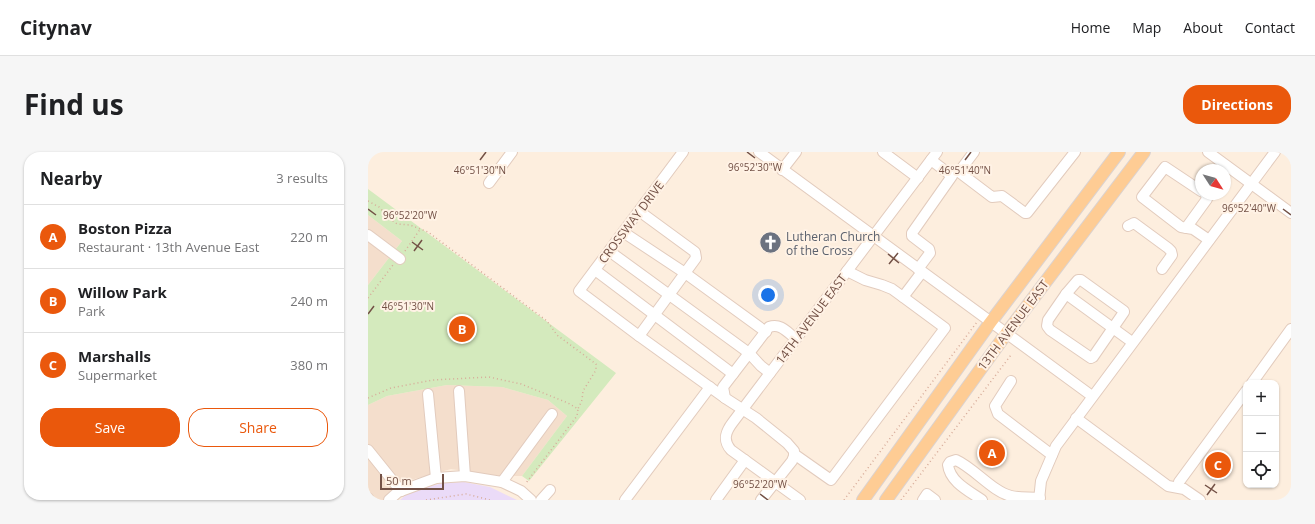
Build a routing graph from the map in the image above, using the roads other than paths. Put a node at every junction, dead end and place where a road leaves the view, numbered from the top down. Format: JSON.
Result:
{"nodes":[{"id":1,"x":512,"y":152,"type":"edge"},
{"id":2,"x":683,"y":152,"type":"edge"},
{"id":3,"x":759,"y":152,"type":"edge"},
{"id":4,"x":796,"y":152,"type":"edge"},
{"id":5,"x":883,"y":152,"type":"edge"},
{"id":6,"x":974,"y":152,"type":"edge"},
{"id":7,"x":1075,"y":152,"type":"edge"},
{"id":8,"x":1119,"y":152,"type":"edge"},
{"id":9,"x":1144,"y":152,"type":"edge"},
{"id":10,"x":1208,"y":152,"type":"edge"},
{"id":11,"x":1273,"y":153,"type":"edge"},
{"id":12,"x":934,"y":156,"type":"edge"},
{"id":13,"x":782,"y":170,"type":"junction"},
{"id":14,"x":956,"y":174,"type":"junction"},
{"id":15,"x":918,"y":178,"type":"junction"},
{"id":16,"x":489,"y":183,"type":"dead end"},
{"id":17,"x":1251,"y":184,"type":"junction"},
{"id":18,"x":1195,"y":188,"type":"edge"},
{"id":19,"x":1206,"y":200,"type":"edge"},
{"id":20,"x":639,"y":211,"type":"junction"},
{"id":21,"x":1291,"y":213,"type":"edge"},
{"id":22,"x":1128,"y":226,"type":"dead end"},
{"id":23,"x":1186,"y":228,"type":"junction"},
{"id":24,"x":623,"y":232,"type":"junction"},
{"id":25,"x":368,"y":235,"type":"edge"},
{"id":26,"x":873,"y":236,"type":"junction"},
{"id":27,"x":1209,"y":240,"type":"junction"},
{"id":28,"x":609,"y":251,"type":"junction"},
{"id":29,"x":400,"y":259,"type":"road end"},
{"id":30,"x":1162,"y":269,"type":"dead end"},
{"id":31,"x":595,"y":270,"type":"junction"},
{"id":32,"x":920,"y":270,"type":"junction"},
{"id":33,"x":847,"y":271,"type":"junction"},
{"id":34,"x":685,"y":273,"type":"junction"},
{"id":35,"x":1066,"y":294,"type":"junction"},
{"id":36,"x":669,"y":295,"type":"junction"},
{"id":37,"x":902,"y":297,"type":"junction"},
{"id":38,"x":654,"y":314,"type":"junction"},
{"id":39,"x":990,"y":323,"type":"junction"},
{"id":40,"x":1113,"y":328,"type":"junction"},
{"id":41,"x":1291,"y":330,"type":"edge"},
{"id":42,"x":766,"y":332,"type":"junction"},
{"id":43,"x":1006,"y":334,"type":"junction"},
{"id":44,"x":639,"y":336,"type":"junction"},
{"id":45,"x":796,"y":339,"type":"junction"},
{"id":46,"x":1132,"y":342,"type":"junction"},
{"id":47,"x":749,"y":353,"type":"junction"},
{"id":48,"x":770,"y":373,"type":"junction"},
{"id":49,"x":733,"y":374,"type":"junction"},
{"id":50,"x":1254,"y":380,"type":"edge"},
{"id":51,"x":1011,"y":381,"type":"dead end"},
{"id":52,"x":710,"y":387,"type":"junction"},
{"id":53,"x":459,"y":391,"type":"dead end"},
{"id":54,"x":428,"y":394,"type":"dead end"},
{"id":55,"x":1243,"y":395,"type":"edge"},
{"id":56,"x":1092,"y":396,"type":"junction"},
{"id":57,"x":725,"y":398,"type":"junction"},
{"id":58,"x":743,"y":410,"type":"junction"},
{"id":59,"x":552,"y":414,"type":"dead end"},
{"id":60,"x":1076,"y":418,"type":"junction"},
{"id":61,"x":368,"y":450,"type":"edge"},
{"id":62,"x":794,"y":454,"type":"junction"},
{"id":63,"x":1052,"y":455,"type":"junction"},
{"id":64,"x":745,"y":460,"type":"junction"},
{"id":65,"x":465,"y":476,"type":"junction"},
{"id":66,"x":436,"y":478,"type":"junction"},
{"id":67,"x":775,"y":481,"type":"junction"},
{"id":68,"x":502,"y":482,"type":"junction"},
{"id":69,"x":1178,"y":487,"type":"junction"},
{"id":70,"x":550,"y":490,"type":"dead end"},
{"id":71,"x":401,"y":491,"type":"junction"},
{"id":72,"x":1039,"y":499,"type":"edge"},
{"id":73,"x":389,"y":500,"type":"edge"},
{"id":74,"x":531,"y":500,"type":"edge"},
{"id":75,"x":541,"y":500,"type":"edge"},
{"id":76,"x":625,"y":500,"type":"edge"},
{"id":77,"x":716,"y":500,"type":"edge"},
{"id":78,"x":761,"y":500,"type":"edge"},
{"id":79,"x":800,"y":500,"type":"edge"},
{"id":80,"x":863,"y":500,"type":"edge"},
{"id":81,"x":886,"y":500,"type":"edge"},
{"id":82,"x":923,"y":500,"type":"edge"},
{"id":83,"x":935,"y":500,"type":"edge"},
{"id":84,"x":982,"y":500,"type":"edge"},
{"id":85,"x":1200,"y":500,"type":"edge"}],
"edges":[{"from":1,"to":16,"type":"street"},
{"from":2,"to":20,"type":"street","name":"CROSSWAY DRIVE"},
{"from":3,"to":13,"type":"street"},
{"from":4,"to":13,"type":"street"},
{"from":5,"to":15,"type":"street"},
{"from":6,"to":14,"type":"street"},
{"from":7,"to":14,"type":"street"},
{"from":8,"to":39,"type":"main road","name":"13TH AVENUE EAST"},
{"from":9,"to":43,"type":"main road","name":"13TH AVENUE EAST"},
{"from":10,"to":17,"type":"street"},
{"from":11,"to":17,"type":"street"},
{"from":12,"to":14,"type":"street"},
{"from":12,"to":15,"type":"street","name":"14TH AVENUE EAST"},
{"from":13,"to":26,"type":"street"},
{"from":14,"to":32,"type":"street"},
{"from":15,"to":26,"type":"street","name":"14TH AVENUE EAST"},
{"from":17,"to":21,"type":"street"},
{"from":17,"to":27,"type":"street"},
{"from":18,"to":23,"type":"street"},
{"from":19,"to":23,"type":"street"},
{"from":20,"to":24,"type":"street","name":"CROSSWAY DRIVE"},
{"from":20,"to":34,"type":"street"},
{"from":22,"to":30,"type":"street"},
{"from":23,"to":27,"type":"street"},
{"from":24,"to":28,"type":"street","name":"CROSSWAY DRIVE"},
{"from":24,"to":34,"type":"street"},
{"from":25,"to":29,"type":"street"},
{"from":26,"to":32,"type":"street"},
{"from":26,"to":33,"type":"street","name":"14TH AVENUE EAST"},
{"from":27,"to":46,"type":"street"},
{"from":28,"to":31,"type":"street","name":"CROSSWAY DRIVE"},
{"from":28,"to":36,"type":"street"},
{"from":31,"to":38,"type":"street"},
{"from":31,"to":44,"type":"street","name":"CROSSWAY DRIVE"},
{"from":32,"to":37,"type":"street"},
{"from":32,"to":39,"type":"street"},
{"from":33,"to":37,"type":"street"},
{"from":33,"to":45,"type":"street","name":"14TH AVENUE EAST"},
{"from":34,"to":36,"type":"street"},
{"from":34,"to":42,"type":"street"},
{"from":35,"to":40,"type":"street"},
{"from":35,"to":40,"type":"street"},
{"from":35,"to":40,"type":"street"},
{"from":36,"to":38,"type":"street"},
{"from":36,"to":47,"type":"street"},
{"from":37,"to":62,"type":"street"},
{"from":38,"to":44,"type":"street"},
{"from":38,"to":49,"type":"street"},
{"from":39,"to":43,"type":"street"},
{"from":39,"to":80,"type":"main road","name":"13TH AVENUE EAST"},
{"from":40,"to":46,"type":"street"},
{"from":41,"to":50,"type":"street"},
{"from":42,"to":45,"type":"street"},
{"from":42,"to":47,"type":"street"},
{"from":43,"to":56,"type":"street"},
{"from":43,"to":81,"type":"main road","name":"13TH AVENUE EAST"},
{"from":44,"to":52,"type":"street"},
{"from":45,"to":48,"type":"street","name":"14TH AVENUE EAST"},
{"from":46,"to":56,"type":"street"},
{"from":47,"to":48,"type":"street"},
{"from":47,"to":49,"type":"street"},
{"from":48,"to":58,"type":"street","name":"14TH AVENUE EAST"},
{"from":49,"to":57,"type":"street"},
{"from":51,"to":63,"type":"street"},
{"from":52,"to":57,"type":"street"},
{"from":52,"to":76,"type":"street"},
{"from":53,"to":65,"type":"street"},
{"from":54,"to":66,"type":"street"},
{"from":55,"to":69,"type":"street"},
{"from":56,"to":60,"type":"street"},
{"from":57,"to":58,"type":"street"},
{"from":58,"to":62,"type":"street"},
{"from":58,"to":64,"type":"street","name":"14TH AVENUE EAST"},
{"from":59,"to":68,"type":"street"},
{"from":60,"to":63,"type":"street"},
{"from":60,"to":69,"type":"street"},
{"from":61,"to":71,"type":"street"},
{"from":62,"to":67,"type":"street"},
{"from":63,"to":72,"type":"street"},
{"from":64,"to":67,"type":"street"},
{"from":64,"to":77,"type":"street"},
{"from":65,"to":66,"type":"street"},
{"from":65,"to":68,"type":"street"},
{"from":66,"to":71,"type":"street"},
{"from":67,"to":78,"type":"street"},
{"from":67,"to":79,"type":"street"},
{"from":68,"to":74,"type":"street"},
{"from":69,"to":85,"type":"street"},
{"from":70,"to":75,"type":"street"},
{"from":71,"to":73,"type":"street"},
{"from":72,"to":84,"type":"street"},
{"from":82,"to":83,"type":"street"}]}
